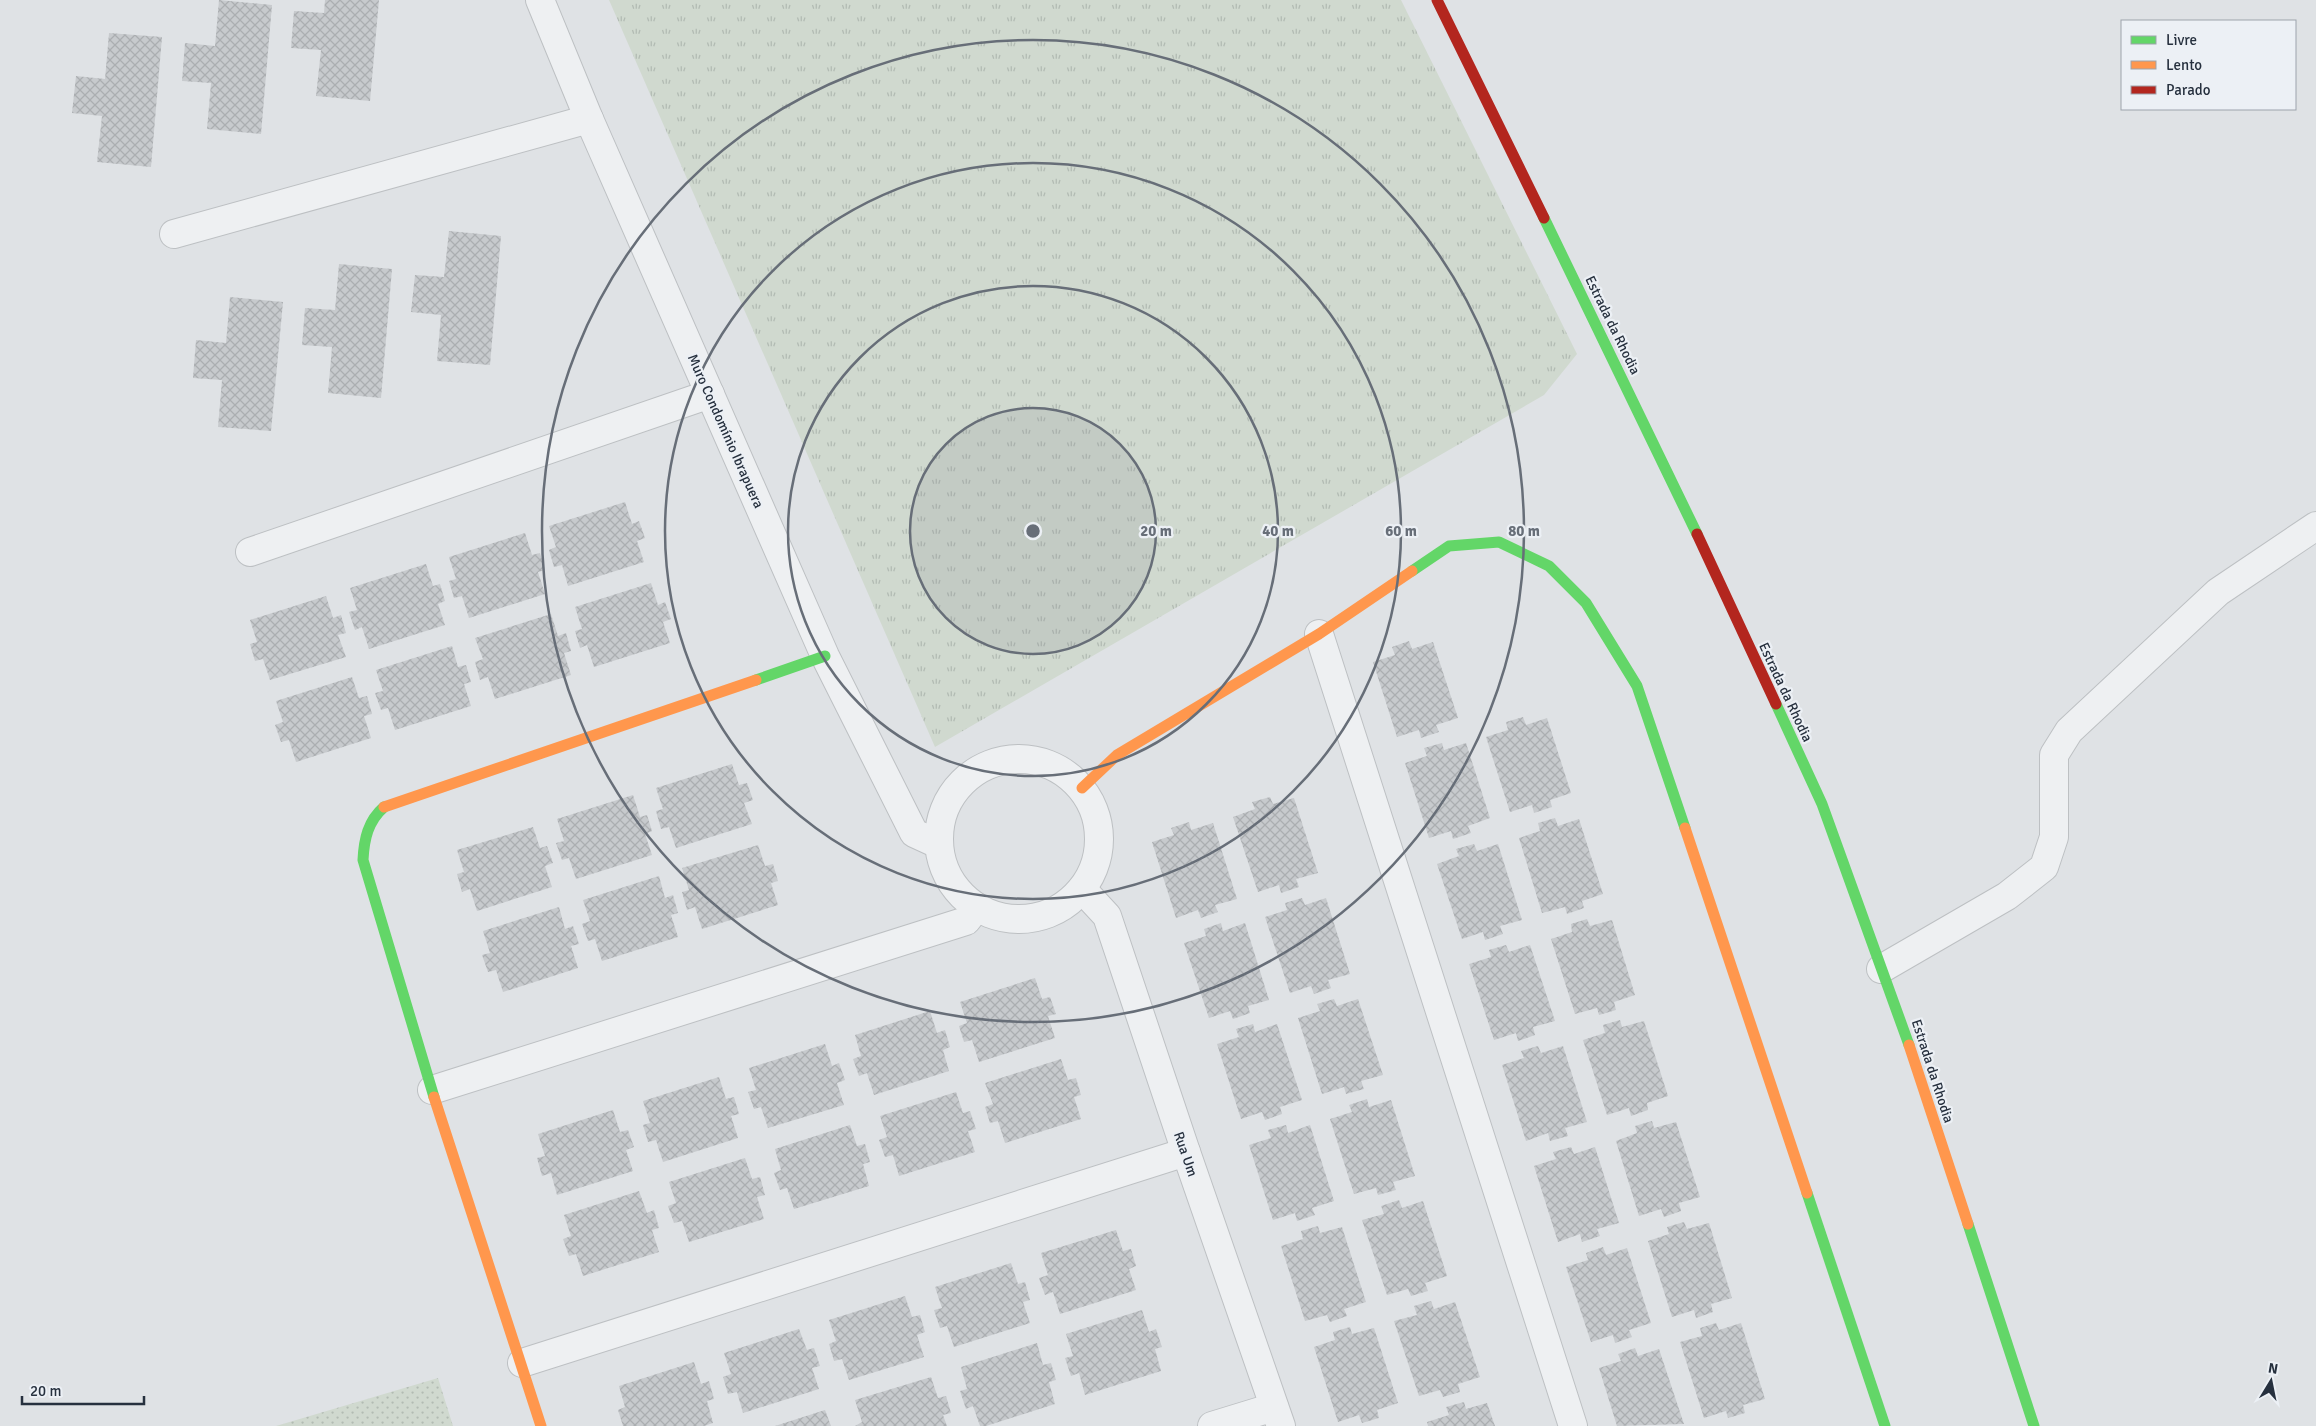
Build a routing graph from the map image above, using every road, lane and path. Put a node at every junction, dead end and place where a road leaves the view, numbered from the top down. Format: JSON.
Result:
{"nodes":[{"id":1,"x":540,"y":0,"type":"edge"},
{"id":2,"x":1437,"y":0,"type":"edge"},
{"id":3,"x":589,"y":119,"type":"junction"},
{"id":4,"x":174,"y":234,"type":"dead end"},
{"id":5,"x":710,"y":394,"type":"junction"},
{"id":6,"x":2316,"y":526,"type":"edge"},
{"id":7,"x":250,"y":552,"type":"dead end"},
{"id":8,"x":1319,"y":634,"type":"junction"},
{"id":9,"x":825,"y":656,"type":"junction"},
{"id":10,"x":1082,"y":788,"type":"junction"},
{"id":11,"x":938,"y":844,"type":"junction"},
{"id":12,"x":1082,"y":889,"type":"junction"},
{"id":13,"x":977,"y":907,"type":"junction"},
{"id":14,"x":1881,"y":969,"type":"junction"},
{"id":15,"x":432,"y":1090,"type":"junction"},
{"id":16,"x":1186,"y":1152,"type":"junction"},
{"id":17,"x":522,"y":1363,"type":"junction"},
{"id":18,"x":1277,"y":1416,"type":"edge"},
{"id":19,"x":541,"y":1426,"type":"edge"},
{"id":20,"x":1212,"y":1426,"type":"edge"},
{"id":21,"x":1573,"y":1426,"type":"edge"},
{"id":22,"x":1884,"y":1426,"type":"edge"},
{"id":23,"x":2034,"y":1426,"type":"edge"}],
"edges":[{"from":1,"to":3,"type":"street","name":"Muro Condomínio Ibrapuera"},
{"from":2,"to":14,"type":"street","name":"Estrada da Rhodia"},
{"from":3,"to":4,"type":"street"},
{"from":3,"to":5,"type":"street","name":"Muro Condomínio Ibrapuera"},
{"from":5,"to":7,"type":"street"},
{"from":5,"to":9,"type":"street","name":"Muro Condomínio Ibrapuera"},
{"from":6,"to":14,"type":"street"},
{"from":8,"to":10,"type":"street"},
{"from":8,"to":21,"type":"street"},
{"from":8,"to":22,"type":"street"},
{"from":9,"to":11,"type":"street","name":"Muro Condomínio Ibrapuera"},
{"from":9,"to":15,"type":"street"},
{"from":10,"to":11,"type":"street"},
{"from":10,"to":12,"type":"street"},
{"from":11,"to":13,"type":"street"},
{"from":12,"to":13,"type":"street"},
{"from":12,"to":16,"type":"street","name":"Rua Um"},
{"from":13,"to":15,"type":"street"},
{"from":14,"to":23,"type":"street","name":"Estrada da Rhodia"},
{"from":15,"to":17,"type":"street"},
{"from":16,"to":17,"type":"street"},
{"from":16,"to":18,"type":"street","name":"Rua Um"},
{"from":17,"to":19,"type":"street"},
{"from":18,"to":20,"type":"street"}]}
